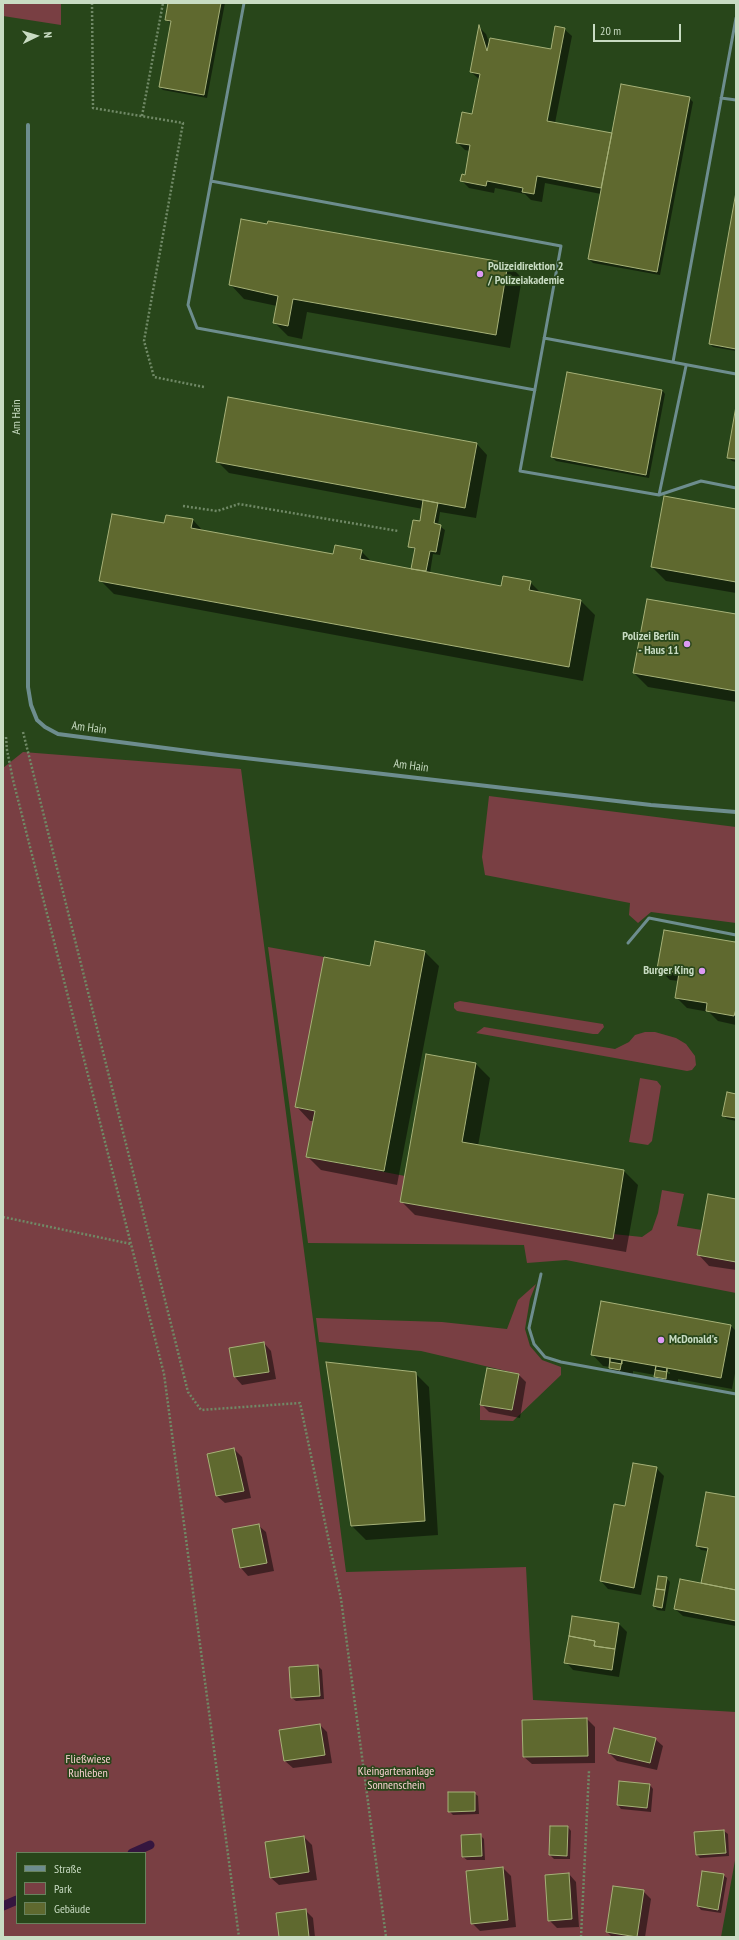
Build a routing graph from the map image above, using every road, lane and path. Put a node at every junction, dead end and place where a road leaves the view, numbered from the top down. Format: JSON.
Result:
{"nodes":[{"id":1,"x":92,"y":3,"type":"edge"},
{"id":2,"x":163,"y":3,"type":"edge"},
{"id":3,"x":244,"y":3,"type":"edge"},
{"id":4,"x":736,"y":18,"type":"edge"},
{"id":5,"x":722,"y":98,"type":"junction"},
{"id":6,"x":736,"y":100,"type":"edge"},
{"id":7,"x":142,"y":116,"type":"junction"},
{"id":8,"x":28,"y":125,"type":"dead end"},
{"id":9,"x":211,"y":181,"type":"junction"},
{"id":10,"x":544,"y":338,"type":"junction"},
{"id":11,"x":673,"y":362,"type":"junction"},
{"id":12,"x":686,"y":366,"type":"junction"},
{"id":13,"x":736,"y":374,"type":"edge"},
{"id":14,"x":204,"y":387,"type":"dead end"},
{"id":15,"x":534,"y":390,"type":"junction"},
{"id":16,"x":736,"y":488,"type":"edge"},
{"id":17,"x":659,"y":495,"type":"junction"},
{"id":18,"x":184,"y":506,"type":"dead end"},
{"id":19,"x":398,"y":531,"type":"dead end"},
{"id":20,"x":22,"y":730,"type":"dead end"},
{"id":21,"x":6,"y":737,"type":"dead end"},
{"id":22,"x":736,"y":812,"type":"edge"},
{"id":23,"x":736,"y":935,"type":"edge"},
{"id":24,"x":628,"y":943,"type":"dead end"},
{"id":25,"x":3,"y":1217,"type":"edge"},
{"id":26,"x":131,"y":1244,"type":"junction"},
{"id":27,"x":541,"y":1274,"type":"dead end"},
{"id":28,"x":736,"y":1394,"type":"edge"},
{"id":29,"x":589,"y":1771,"type":"dead end"},
{"id":30,"x":239,"y":1937,"type":"edge"},
{"id":31,"x":386,"y":1937,"type":"edge"},
{"id":32,"x":581,"y":1937,"type":"edge"}],
"edges":[{"from":1,"to":7,"type":"path"},
{"from":2,"to":7,"type":"path"},
{"from":3,"to":9,"type":"lane"},
{"from":4,"to":5,"type":"lane"},
{"from":5,"to":6,"type":"lane"},
{"from":5,"to":11,"type":"lane"},
{"from":7,"to":14,"type":"path"},
{"from":8,"to":22,"type":"street","name":"Am Hain"},
{"from":9,"to":10,"type":"lane"},
{"from":9,"to":15,"type":"lane"},
{"from":10,"to":11,"type":"lane"},
{"from":10,"to":15,"type":"lane"},
{"from":11,"to":12,"type":"lane"},
{"from":12,"to":13,"type":"lane"},
{"from":12,"to":17,"type":"lane"},
{"from":15,"to":17,"type":"lane"},
{"from":16,"to":17,"type":"lane"},
{"from":18,"to":19,"type":"path"},
{"from":20,"to":31,"type":"path"},
{"from":21,"to":26,"type":"path"},
{"from":23,"to":24,"type":"lane"},
{"from":25,"to":26,"type":"path"},
{"from":26,"to":30,"type":"path"},
{"from":27,"to":28,"type":"lane"},
{"from":29,"to":32,"type":"path"}]}
